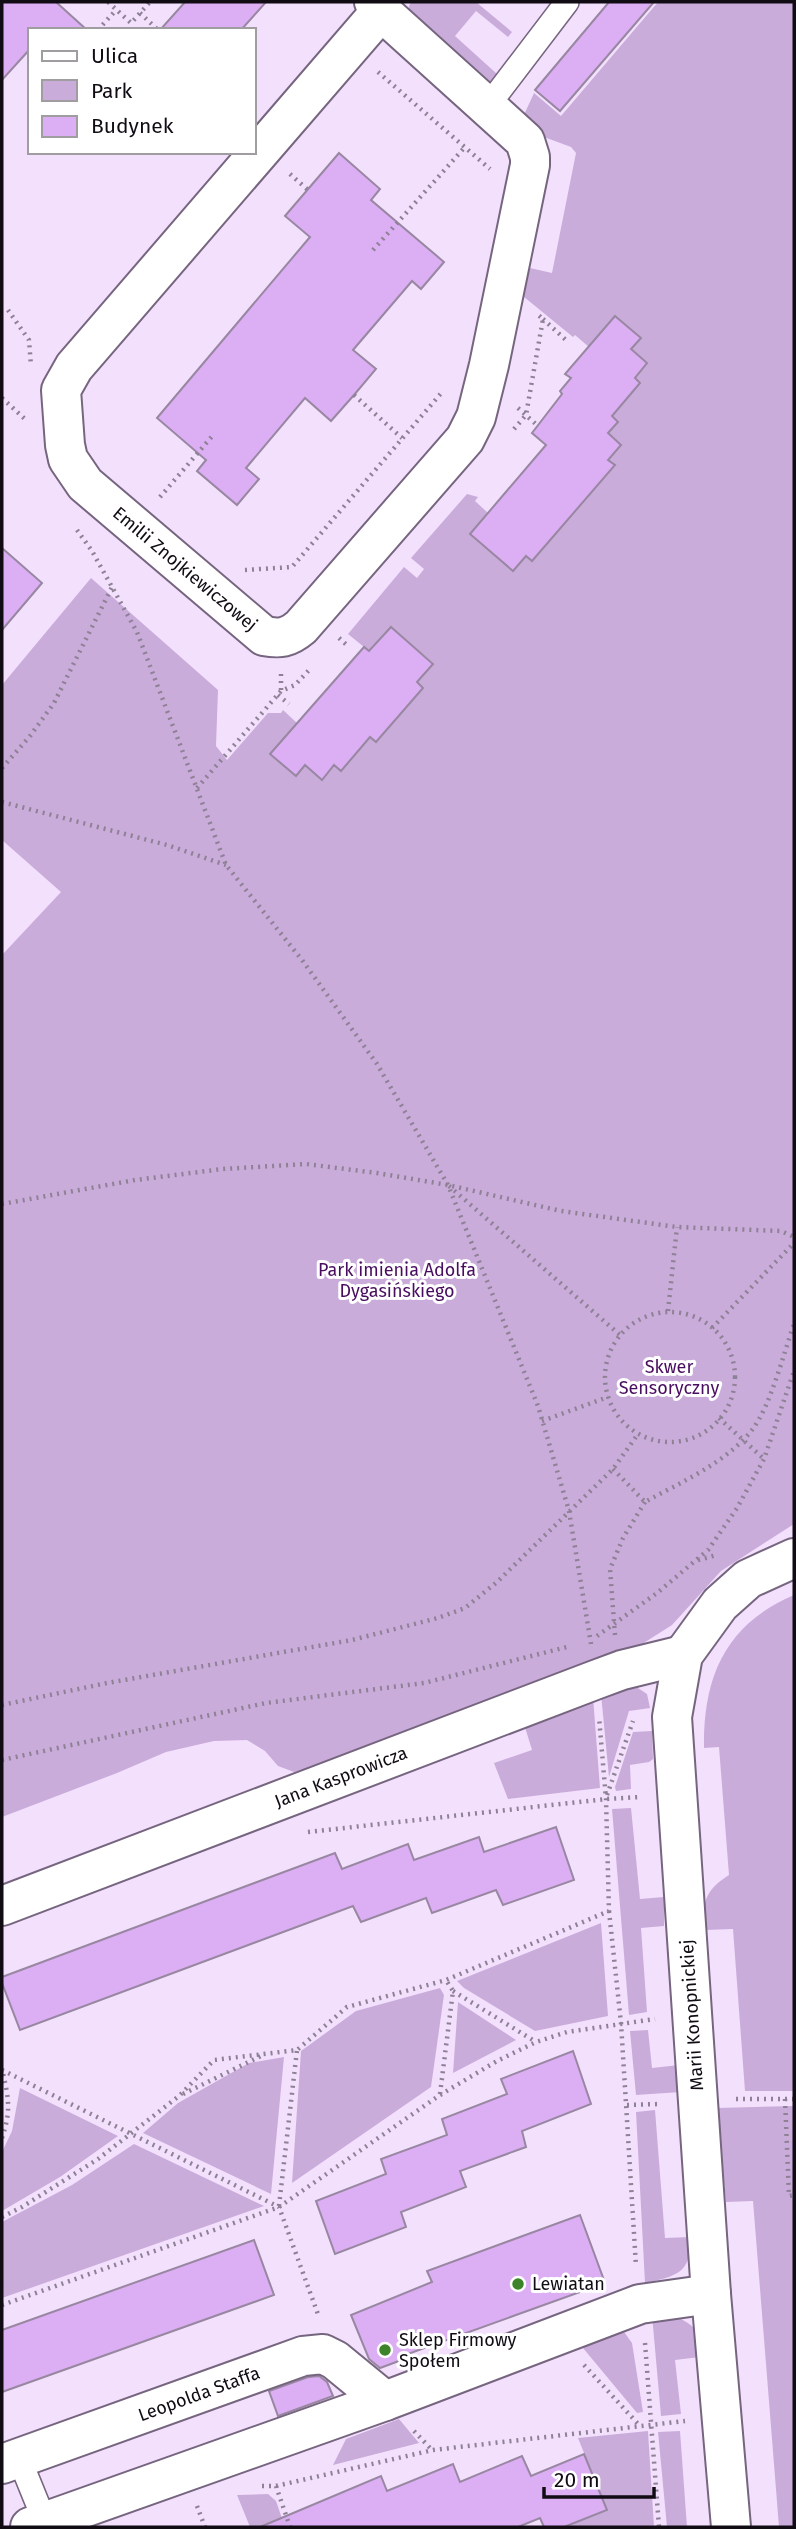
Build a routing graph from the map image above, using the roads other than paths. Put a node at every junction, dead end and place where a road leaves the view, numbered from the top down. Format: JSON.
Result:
{"nodes":[{"id":1,"x":567,"y":2,"type":"edge"},
{"id":2,"x":377,"y":6,"type":"edge"},
{"id":3,"x":487,"y":107,"type":"junction"},
{"id":4,"x":256,"y":150,"type":"edge"},
{"id":5,"x":253,"y":154,"type":"edge"},
{"id":6,"x":794,"y":1558,"type":"edge"},
{"id":7,"x":683,"y":1655,"type":"junction"},
{"id":8,"x":2,"y":1906,"type":"edge"},
{"id":9,"x":711,"y":2294,"type":"junction"},
{"id":10,"x":385,"y":2401,"type":"junction"},
{"id":11,"x":11,"y":2461,"type":"edge"},
{"id":12,"x":37,"y":2525,"type":"edge"},
{"id":13,"x":731,"y":2527,"type":"edge"}],
"edges":[{"from":1,"to":3,"type":"lane"},
{"from":2,"to":3,"type":"street","name":"Emilii Znojkiewiczowej"},
{"from":2,"to":4,"type":"street","name":"Emilii Znojkiewiczowej"},
{"from":3,"to":5,"type":"street","name":"Emilii Znojkiewiczowej"},
{"from":6,"to":7,"type":"street","name":"Marii Konopnickiej"},
{"from":7,"to":8,"type":"street","name":"Jana Kasprowicza"},
{"from":7,"to":9,"type":"street","name":"Marii Konopnickiej"},
{"from":9,"to":10,"type":"street"},
{"from":9,"to":13,"type":"street","name":"Marii Konopnickiej"},
{"from":10,"to":11,"type":"street","name":"Leopolda Staffa"},
{"from":10,"to":12,"type":"street"},
{"from":11,"to":12,"type":"lane"}]}
